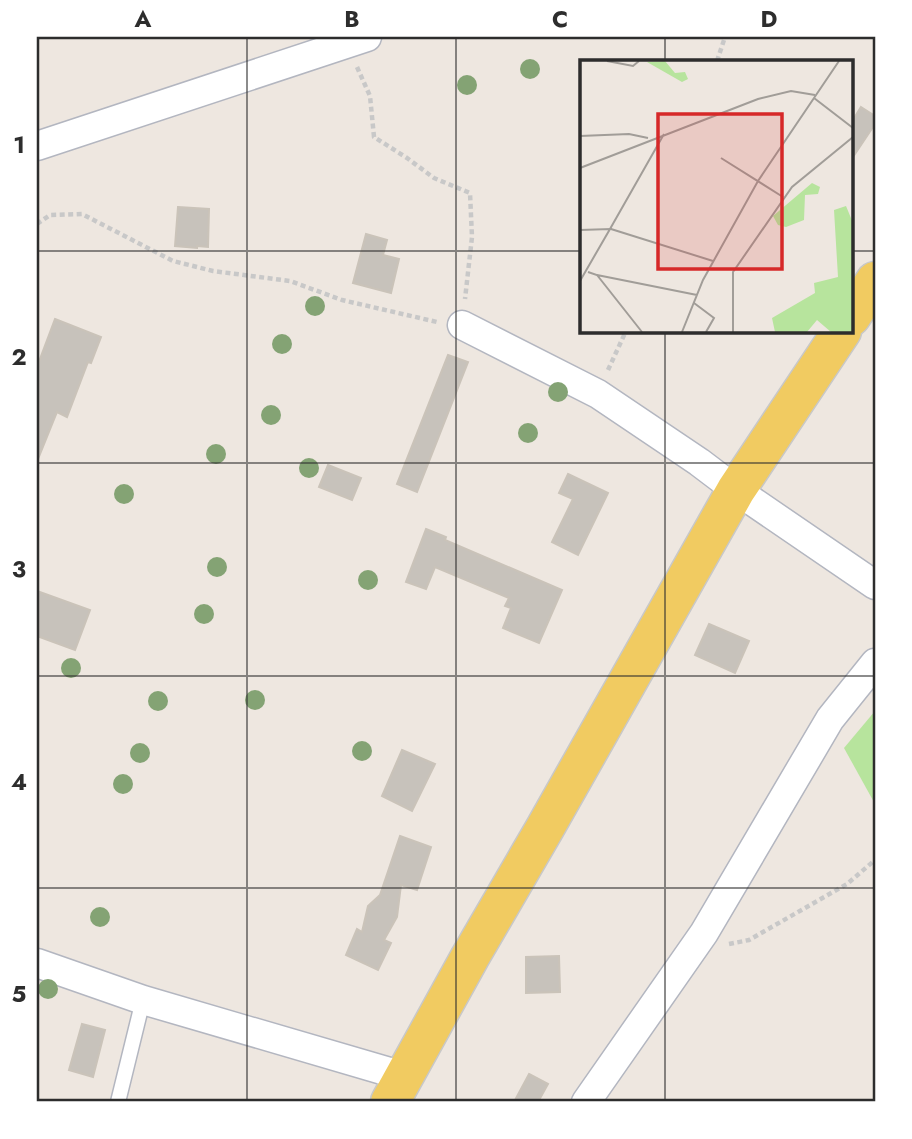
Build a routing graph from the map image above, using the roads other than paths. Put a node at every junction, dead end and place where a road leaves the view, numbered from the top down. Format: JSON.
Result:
{"nodes":[{"id":1,"x":357,"y":40,"type":"edge"},
{"id":2,"x":40,"y":150,"type":"edge"},
{"id":3,"x":875,"y":281,"type":"edge"},
{"id":4,"x":852,"y":316,"type":"edge"},
{"id":5,"x":462,"y":325,"type":"road end"},
{"id":6,"x":841,"y":332,"type":"edge"},
{"id":7,"x":736,"y":490,"type":"junction"},
{"id":8,"x":875,"y":585,"type":"edge"},
{"id":9,"x":875,"y":663,"type":"edge"},
{"id":10,"x":37,"y":963,"type":"edge"},
{"id":11,"x":144,"y":1000,"type":"junction"},
{"id":12,"x":396,"y":1089,"type":"edge"},
{"id":13,"x":118,"y":1102,"type":"edge"},
{"id":14,"x":586,"y":1102,"type":"edge"}],
"edges":[{"from":1,"to":2,"type":"street"},
{"from":3,"to":4,"type":"main road"},
{"from":5,"to":7,"type":"street"},
{"from":6,"to":7,"type":"main road"},
{"from":7,"to":8,"type":"street"},
{"from":7,"to":12,"type":"main road"},
{"from":9,"to":14,"type":"street"},
{"from":10,"to":11,"type":"street"},
{"from":11,"to":12,"type":"street"},
{"from":11,"to":13,"type":"lane"}]}
